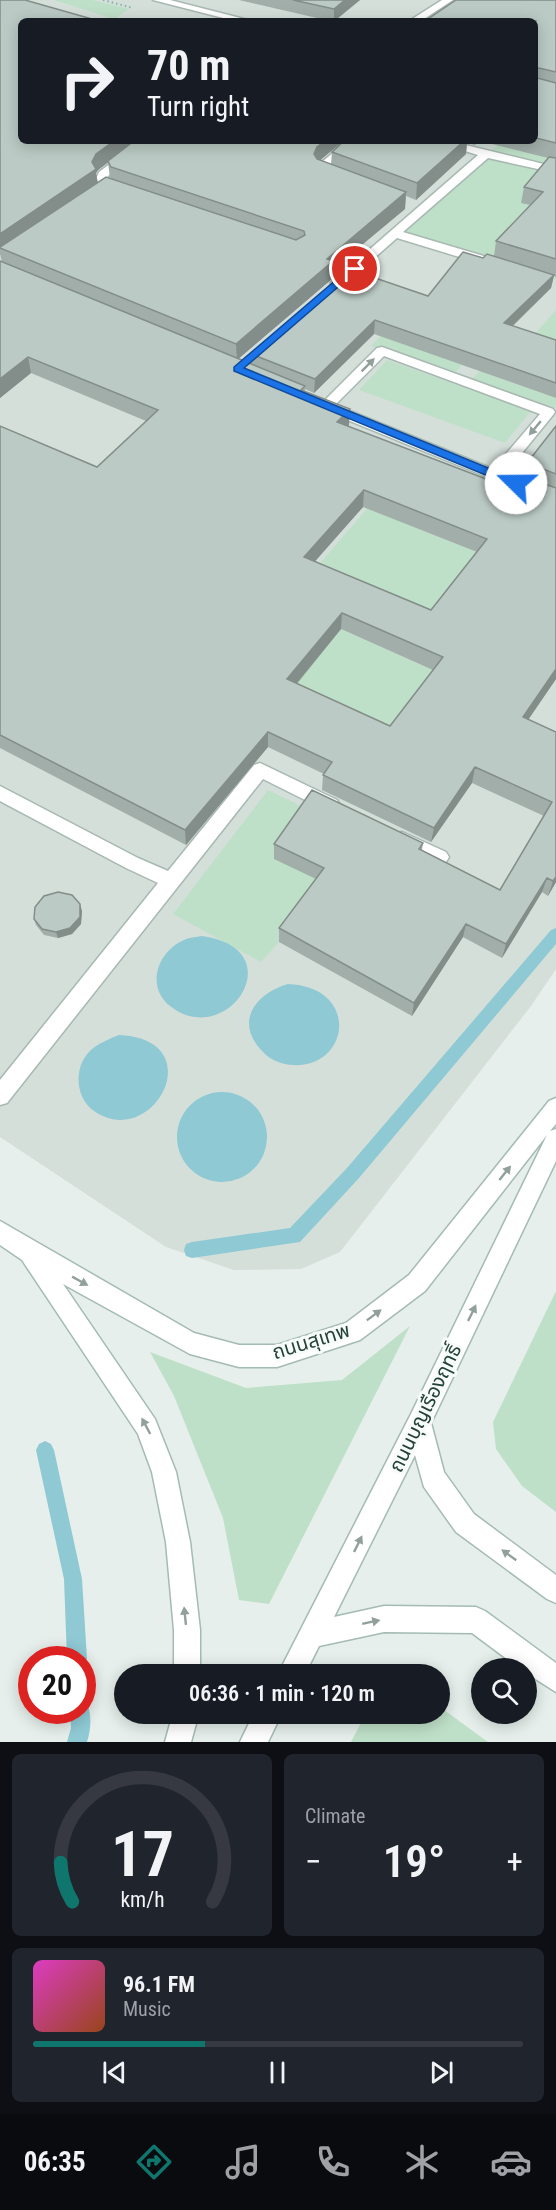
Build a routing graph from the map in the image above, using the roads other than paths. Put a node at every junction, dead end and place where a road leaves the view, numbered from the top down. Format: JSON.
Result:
{"nodes":[{"id":1,"x":163,"y":0,"type":"edge"},
{"id":2,"x":448,"y":0,"type":"edge"},
{"id":3,"x":236,"y":18,"type":"edge"},
{"id":4,"x":419,"y":18,"type":"edge"},
{"id":5,"x":144,"y":144,"type":"edge"},
{"id":6,"x":349,"y":144,"type":"edge"},
{"id":7,"x":448,"y":144,"type":"edge"},
{"id":8,"x":486,"y":154,"type":"junction"},
{"id":9,"x":556,"y":170,"type":"edge"},
{"id":10,"x":349,"y":182,"type":"edge"},
{"id":11,"x":108,"y":190,"type":"edge"},
{"id":12,"x":396,"y":234,"type":"junction"},
{"id":13,"x":499,"y":265,"type":"edge"},
{"id":14,"x":328,"y":292,"type":"edge"},
{"id":15,"x":496,"y":475,"type":"junction"},
{"id":16,"x":556,"y":500,"type":"edge"},
{"id":17,"x":0,"y":793,"type":"edge"},
{"id":18,"x":345,"y":811,"type":"edge"},
{"id":19,"x":387,"y":832,"type":"edge"},
{"id":20,"x":440,"y":857,"type":"edge"},
{"id":21,"x":171,"y":880,"type":"junction"},
{"id":22,"x":0,"y":1096,"type":"edge"},
{"id":23,"x":556,"y":1108,"type":"edge"},
{"id":24,"x":556,"y":1139,"type":"edge"},
{"id":25,"x":2,"y":1239,"type":"edge"},
{"id":26,"x":29,"y":1252,"type":"junction"},
{"id":27,"x":419,"y":1422,"type":"junction"},
{"id":28,"x":556,"y":1590,"type":"edge"},
{"id":29,"x":313,"y":1634,"type":"junction"},
{"id":30,"x":187,"y":1664,"type":"edge"},
{"id":31,"x":296,"y":1664,"type":"edge"},
{"id":32,"x":556,"y":1679,"type":"edge"},
{"id":33,"x":183,"y":1724,"type":"edge"},
{"id":34,"x":263,"y":1724,"type":"edge"},
{"id":35,"x":178,"y":1742,"type":"edge"},
{"id":36,"x":253,"y":1742,"type":"edge"}],
"edges":[{"from":1,"to":3,"type":"main road"},
{"from":2,"to":4,"type":"main road"},
{"from":5,"to":11,"type":"main road"},
{"from":6,"to":10,"type":"main road"},
{"from":7,"to":8,"type":"main road"},
{"from":8,"to":9,"type":"main road"},
{"from":8,"to":12,"type":"main road"},
{"from":12,"to":13,"type":"main road"},
{"from":12,"to":14,"type":"main road"},
{"from":15,"to":15,"type":"main road","one_way":true},
{"from":15,"to":16,"type":"main road"},
{"from":17,"to":21,"type":"main road"},
{"from":18,"to":21,"type":"main road"},
{"from":19,"to":20,"type":"main road"},
{"from":21,"to":22,"type":"main road"},
{"from":26,"to":23,"type":"main road","name":"ถนนสุเทพ","one_way":true},
{"from":27,"to":24,"type":"main road","name":"ถนนบุญเรืองฤทธิ์","one_way":true},
{"from":25,"to":26,"type":"main road","name":"ถนนสุเทพ"},
{"from":30,"to":26,"type":"main road","name":"ถนนสุเทพ","one_way":true},
{"from":28,"to":27,"type":"main road","one_way":true},
{"from":29,"to":27,"type":"main road","name":"ถนนบุญเรืองฤทธิ์","one_way":true},
{"from":29,"to":31,"type":"main road","name":"ถนนบุญเรืองฤทธิ์"},
{"from":29,"to":32,"type":"main road","one_way":true},
{"from":33,"to":35,"type":"main road"},
{"from":34,"to":36,"type":"main road"}]}
